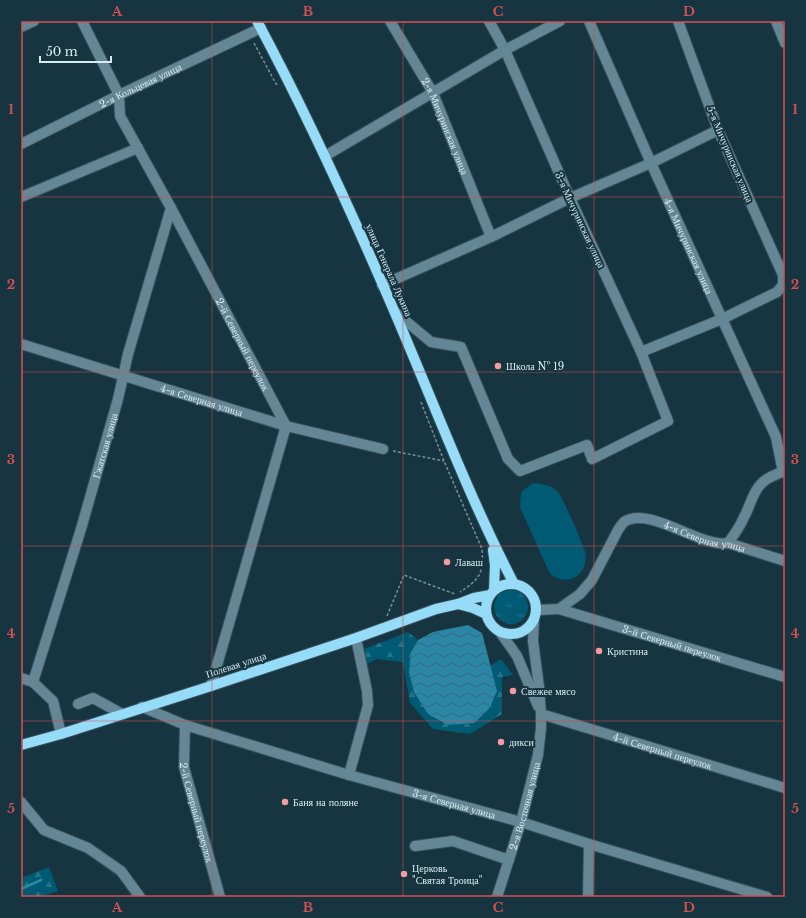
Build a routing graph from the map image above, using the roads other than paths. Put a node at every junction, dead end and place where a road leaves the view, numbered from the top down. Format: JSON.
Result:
{"nodes":[{"id":1,"x":34,"y":21,"type":"edge"},
{"id":2,"x":82,"y":21,"type":"edge"},
{"id":3,"x":390,"y":21,"type":"edge"},
{"id":4,"x":489,"y":21,"type":"edge"},
{"id":5,"x":560,"y":21,"type":"edge"},
{"id":6,"x":589,"y":21,"type":"edge"},
{"id":7,"x":678,"y":21,"type":"edge"},
{"id":8,"x":776,"y":21,"type":"edge"},
{"id":9,"x":258,"y":26,"type":"edge"},
{"id":10,"x":21,"y":27,"type":"edge"},
{"id":11,"x":785,"y":43,"type":"edge"},
{"id":12,"x":505,"y":50,"type":"junction"},
{"id":13,"x":433,"y":93,"type":"junction"},
{"id":14,"x":119,"y":95,"type":"junction"},
{"id":15,"x":718,"y":130,"type":"junction"},
{"id":16,"x":21,"y":144,"type":"edge"},
{"id":17,"x":138,"y":148,"type":"junction"},
{"id":18,"x":325,"y":156,"type":"junction"},
{"id":19,"x":651,"y":163,"type":"junction"},
{"id":20,"x":21,"y":197,"type":"edge"},
{"id":21,"x":570,"y":198,"type":"junction"},
{"id":22,"x":171,"y":208,"type":"junction"},
{"id":23,"x":491,"y":237,"type":"junction"},
{"id":24,"x":382,"y":285,"type":"junction"},
{"id":25,"x":395,"y":312,"type":"junction"},
{"id":26,"x":722,"y":319,"type":"junction"},
{"id":27,"x":21,"y":344,"type":"edge"},
{"id":28,"x":641,"y":352,"type":"junction"},
{"id":29,"x":123,"y":376,"type":"junction"},
{"id":30,"x":286,"y":426,"type":"junction"},
{"id":31,"x":383,"y":449,"type":"road end"},
{"id":32,"x":784,"y":472,"type":"edge"},
{"id":33,"x":489,"y":534,"type":"junction"},
{"id":34,"x":728,"y":543,"type":"junction"},
{"id":35,"x":785,"y":561,"type":"edge"},
{"id":36,"x":514,"y":584,"type":"junction"},
{"id":37,"x":492,"y":592,"type":"junction"},
{"id":38,"x":458,"y":599,"type":"junction"},
{"id":39,"x":559,"y":609,"type":"junction"},
{"id":40,"x":486,"y":614,"type":"junction"},
{"id":41,"x":535,"y":614,"type":"junction"},
{"id":42,"x":500,"y":632,"type":"junction"},
{"id":43,"x":356,"y":638,"type":"junction"},
{"id":44,"x":785,"y":677,"type":"edge"},
{"id":45,"x":21,"y":678,"type":"edge"},
{"id":46,"x":33,"y":682,"type":"junction"},
{"id":47,"x":211,"y":686,"type":"junction"},
{"id":48,"x":78,"y":704,"type":"dead end"},
{"id":49,"x":142,"y":707,"type":"junction"},
{"id":50,"x":122,"y":714,"type":"junction"},
{"id":51,"x":541,"y":714,"type":"junction"},
{"id":52,"x":185,"y":725,"type":"junction"},
{"id":53,"x":61,"y":734,"type":"junction"},
{"id":54,"x":21,"y":745,"type":"edge"},
{"id":55,"x":349,"y":775,"type":"junction"},
{"id":56,"x":785,"y":788,"type":"edge"},
{"id":57,"x":21,"y":802,"type":"edge"},
{"id":58,"x":521,"y":822,"type":"junction"},
{"id":59,"x":589,"y":844,"type":"junction"},
{"id":60,"x":414,"y":846,"type":"dead end"},
{"id":61,"x":509,"y":860,"type":"junction"},
{"id":62,"x":140,"y":897,"type":"edge"},
{"id":63,"x":220,"y":897,"type":"edge"},
{"id":64,"x":497,"y":897,"type":"edge"},
{"id":65,"x":588,"y":897,"type":"edge"},
{"id":66,"x":767,"y":897,"type":"edge"}],
"edges":[{"from":1,"to":10,"type":"street"},
{"from":2,"to":14,"type":"street","name":"2-й Северный переулок"},
{"from":3,"to":13,"type":"street","name":"2-я Мичуринская улица"},
{"from":4,"to":12,"type":"street","name":"3-я Мичуринская улица"},
{"from":5,"to":12,"type":"street"},
{"from":6,"to":19,"type":"street","name":"4-я Мичуринская улица"},
{"from":7,"to":15,"type":"street","name":"5-я Мичуринская улица"},
{"from":8,"to":11,"type":"street"},
{"from":9,"to":14,"type":"street","name":"2-я Кольцевая улица"},
{"from":9,"to":18,"type":"main road","name":"улица Генерала Лукина"},
{"from":12,"to":13,"type":"street"},
{"from":12,"to":21,"type":"street","name":"3-я Мичуринская улица"},
{"from":13,"to":18,"type":"street"},
{"from":13,"to":23,"type":"street","name":"2-я Мичуринская улица"},
{"from":14,"to":16,"type":"street","name":"2-я Кольцевая улица"},
{"from":14,"to":17,"type":"street","name":"2-й Северный переулок"},
{"from":15,"to":19,"type":"street"},
{"from":15,"to":26,"type":"street","name":"5-я Мичуринская улица"},
{"from":17,"to":20,"type":"street"},
{"from":17,"to":22,"type":"street","name":"2-й Северный переулок"},
{"from":18,"to":24,"type":"main road","name":"улица Генерала Лукина"},
{"from":19,"to":21,"type":"street"},
{"from":19,"to":26,"type":"street","name":"4-я Мичуринская улица"},
{"from":21,"to":23,"type":"street"},
{"from":21,"to":28,"type":"street","name":"3-я Мичуринская улица"},
{"from":22,"to":29,"type":"street","name":"Гжатская улица"},
{"from":22,"to":30,"type":"street","name":"2-й Северный переулок"},
{"from":23,"to":24,"type":"street"},
{"from":24,"to":25,"type":"main road","name":"улица Генерала Лукина"},
{"from":25,"to":28,"type":"street","name":"3-я Мичуринская улица"},
{"from":25,"to":33,"type":"main road","name":"улица Генерала Лукина"},
{"from":26,"to":28,"type":"street"},
{"from":26,"to":32,"type":"street","name":"4-я Мичуринская улица"},
{"from":27,"to":29,"type":"street","name":"4-я Северная улица"},
{"from":29,"to":30,"type":"street","name":"4-я Северная улица"},
{"from":29,"to":46,"type":"street","name":"Гжатская улица"},
{"from":30,"to":31,"type":"street","name":"4-я Северная улица"},
{"from":30,"to":47,"type":"street"},
{"from":32,"to":34,"type":"street"},
{"from":33,"to":36,"type":"main road","name":"улица Генерала Лукина"},
{"from":33,"to":37,"type":"main road","name":"улица Генерала Лукина"},
{"from":34,"to":35,"type":"street","name":"4-я Северная улица"},
{"from":34,"to":39,"type":"street","name":"4-я Северная улица"},
{"from":36,"to":37,"type":"main road"},
{"from":36,"to":41,"type":"main road"},
{"from":37,"to":38,"type":"main road","name":"Полевая улица"},
{"from":37,"to":40,"type":"main road"},
{"from":38,"to":40,"type":"main road"},
{"from":38,"to":43,"type":"main road","name":"Полевая улица"},
{"from":39,"to":41,"type":"street"},
{"from":39,"to":44,"type":"street","name":"3-й Северный переулок"},
{"from":40,"to":42,"type":"main road"},
{"from":41,"to":42,"type":"main road"},
{"from":41,"to":51,"type":"street","name":"2-я Восточная улица"},
{"from":42,"to":51,"type":"street","name":"2-я Восточная улица"},
{"from":43,"to":47,"type":"main road","name":"Полевая улица"},
{"from":43,"to":55,"type":"street"},
{"from":45,"to":46,"type":"street"},
{"from":46,"to":53,"type":"street"},
{"from":47,"to":49,"type":"main road","name":"Полевая улица"},
{"from":48,"to":50,"type":"street"},
{"from":49,"to":50,"type":"main road","name":"Полевая улица"},
{"from":49,"to":52,"type":"street","name":"3-я Северная улица"},
{"from":50,"to":53,"type":"main road","name":"Полевая улица"},
{"from":51,"to":56,"type":"street","name":"4-й Северный переулок"},
{"from":51,"to":58,"type":"street","name":"2-я Восточная улица"},
{"from":52,"to":55,"type":"street","name":"3-я Северная улица"},
{"from":52,"to":63,"type":"street","name":"2-й Северный переулок"},
{"from":53,"to":54,"type":"main road","name":"Полевая улица"},
{"from":55,"to":58,"type":"street","name":"3-я Северная улица"},
{"from":57,"to":62,"type":"street"},
{"from":58,"to":59,"type":"street","name":"3-я Северная улица"},
{"from":58,"to":61,"type":"street","name":"2-я Восточная улица"},
{"from":59,"to":65,"type":"street"},
{"from":59,"to":66,"type":"street","name":"3-я Северная улица"},
{"from":60,"to":61,"type":"street"},
{"from":61,"to":64,"type":"street","name":"2-я Восточная улица"}]}
